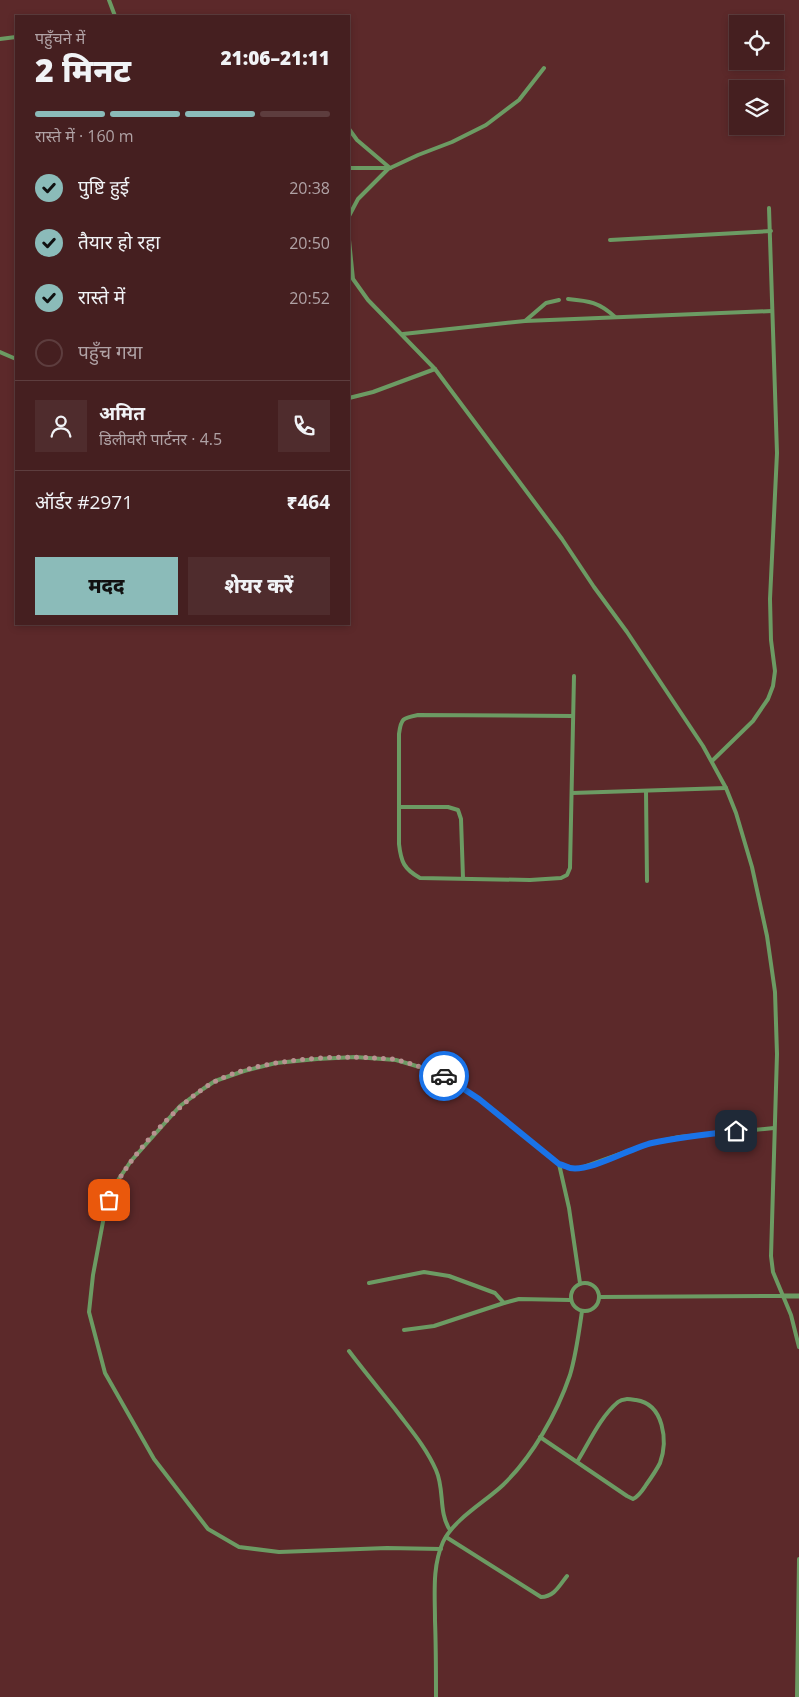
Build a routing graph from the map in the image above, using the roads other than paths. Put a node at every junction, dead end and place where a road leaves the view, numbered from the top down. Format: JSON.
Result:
{"nodes":[{"id":1,"x":109,"y":0,"type":"edge"},
{"id":2,"x":115,"y":15,"type":"edge"},
{"id":3,"x":15,"y":37,"type":"edge"},
{"id":4,"x":0,"y":39,"type":"edge"},
{"id":5,"x":544,"y":68,"type":"dead end"},
{"id":6,"x":350,"y":131,"type":"edge"},
{"id":7,"x":350,"y":168,"type":"edge"},
{"id":8,"x":390,"y":168,"type":"junction"},
{"id":9,"x":769,"y":208,"type":"dead end"},
{"id":10,"x":350,"y":214,"type":"edge"},
{"id":11,"x":770,"y":231,"type":"junction"},
{"id":12,"x":610,"y":240,"type":"dead end"},
{"id":13,"x":350,"y":250,"type":"edge"},
{"id":14,"x":568,"y":299,"type":"dead end"},
{"id":15,"x":559,"y":300,"type":"dead end"},
{"id":16,"x":772,"y":311,"type":"junction"},
{"id":17,"x":615,"y":317,"type":"junction"},
{"id":18,"x":525,"y":321,"type":"junction"},
{"id":19,"x":402,"y":334,"type":"junction"},
{"id":20,"x":0,"y":352,"type":"edge"},
{"id":21,"x":15,"y":359,"type":"edge"},
{"id":22,"x":435,"y":370,"type":"junction"},
{"id":23,"x":350,"y":398,"type":"edge"},
{"id":24,"x":574,"y":676,"type":"dead end"},
{"id":25,"x":573,"y":716,"type":"junction"},
{"id":26,"x":712,"y":761,"type":"junction"},
{"id":27,"x":726,"y":788,"type":"junction"},
{"id":28,"x":646,"y":791,"type":"junction"},
{"id":29,"x":572,"y":793,"type":"junction"},
{"id":30,"x":399,"y":807,"type":"junction"},
{"id":31,"x":463,"y":878,"type":"junction"},
{"id":32,"x":647,"y":881,"type":"dead end"},
{"id":33,"x":774,"y":1128,"type":"junction"},
{"id":34,"x":559,"y":1164,"type":"junction"},
{"id":35,"x":369,"y":1283,"type":"dead end"},
{"id":36,"x":580,"y":1283,"type":"junction"},
{"id":37,"x":783,"y":1296,"type":"junction"},
{"id":38,"x":799,"y":1296,"type":"edge"},
{"id":39,"x":599,"y":1297,"type":"junction"},
{"id":40,"x":570,"y":1300,"type":"junction"},
{"id":41,"x":504,"y":1303,"type":"junction"},
{"id":42,"x":582,"y":1311,"type":"junction"},
{"id":43,"x":404,"y":1330,"type":"dead end"},
{"id":44,"x":799,"y":1347,"type":"edge"},
{"id":45,"x":349,"y":1351,"type":"dead end"},
{"id":46,"x":540,"y":1437,"type":"junction"},
{"id":47,"x":577,"y":1462,"type":"junction"},
{"id":48,"x":450,"y":1530,"type":"junction"},
{"id":49,"x":446,"y":1537,"type":"junction"},
{"id":50,"x":441,"y":1549,"type":"junction"},
{"id":51,"x":799,"y":1559,"type":"edge"},
{"id":52,"x":567,"y":1576,"type":"dead end"},
{"id":53,"x":798,"y":1680,"type":"edge"},
{"id":54,"x":436,"y":1697,"type":"edge"},
{"id":55,"x":797,"y":1697,"type":"edge"}],
"edges":[{"from":1,"to":2,"type":"lane"},
{"from":3,"to":4,"type":"lane"},
{"from":5,"to":8,"type":"lane"},
{"from":6,"to":8,"type":"lane"},
{"from":7,"to":8,"type":"lane"},
{"from":8,"to":10,"type":"lane"},
{"from":9,"to":11,"type":"lane"},
{"from":11,"to":12,"type":"lane"},
{"from":11,"to":16,"type":"lane"},
{"from":13,"to":19,"type":"lane"},
{"from":14,"to":17,"type":"lane"},
{"from":15,"to":18,"type":"lane"},
{"from":16,"to":17,"type":"lane"},
{"from":16,"to":26,"type":"lane"},
{"from":17,"to":18,"type":"lane"},
{"from":18,"to":19,"type":"lane"},
{"from":19,"to":22,"type":"lane"},
{"from":20,"to":21,"type":"lane"},
{"from":22,"to":23,"type":"lane"},
{"from":22,"to":26,"type":"lane"},
{"from":24,"to":25,"type":"lane"},
{"from":25,"to":29,"type":"lane"},
{"from":25,"to":30,"type":"lane"},
{"from":26,"to":27,"type":"lane"},
{"from":27,"to":28,"type":"lane"},
{"from":27,"to":33,"type":"lane"},
{"from":28,"to":29,"type":"lane"},
{"from":28,"to":32,"type":"lane"},
{"from":29,"to":31,"type":"lane"},
{"from":30,"to":31,"type":"lane"},
{"from":30,"to":31,"type":"lane"},
{"from":33,"to":34,"type":"lane"},
{"from":33,"to":37,"type":"lane"},
{"from":34,"to":36,"type":"lane"},
{"from":34,"to":50,"type":"lane"},
{"from":35,"to":41,"type":"lane"},
{"from":36,"to":39,"type":"lane"},
{"from":36,"to":40,"type":"lane"},
{"from":37,"to":38,"type":"street"},
{"from":37,"to":39,"type":"lane"},
{"from":37,"to":44,"type":"lane"},
{"from":39,"to":42,"type":"lane"},
{"from":40,"to":41,"type":"lane"},
{"from":40,"to":42,"type":"lane"},
{"from":41,"to":43,"type":"lane"},
{"from":42,"to":46,"type":"lane"},
{"from":45,"to":48,"type":"lane"},
{"from":46,"to":47,"type":"lane"},
{"from":46,"to":48,"type":"lane"},
{"from":47,"to":47,"type":"lane"},
{"from":48,"to":49,"type":"lane"},
{"from":49,"to":50,"type":"lane"},
{"from":49,"to":52,"type":"lane"},
{"from":50,"to":54,"type":"lane"},
{"from":51,"to":53,"type":"lane"},
{"from":53,"to":55,"type":"lane"}]}
